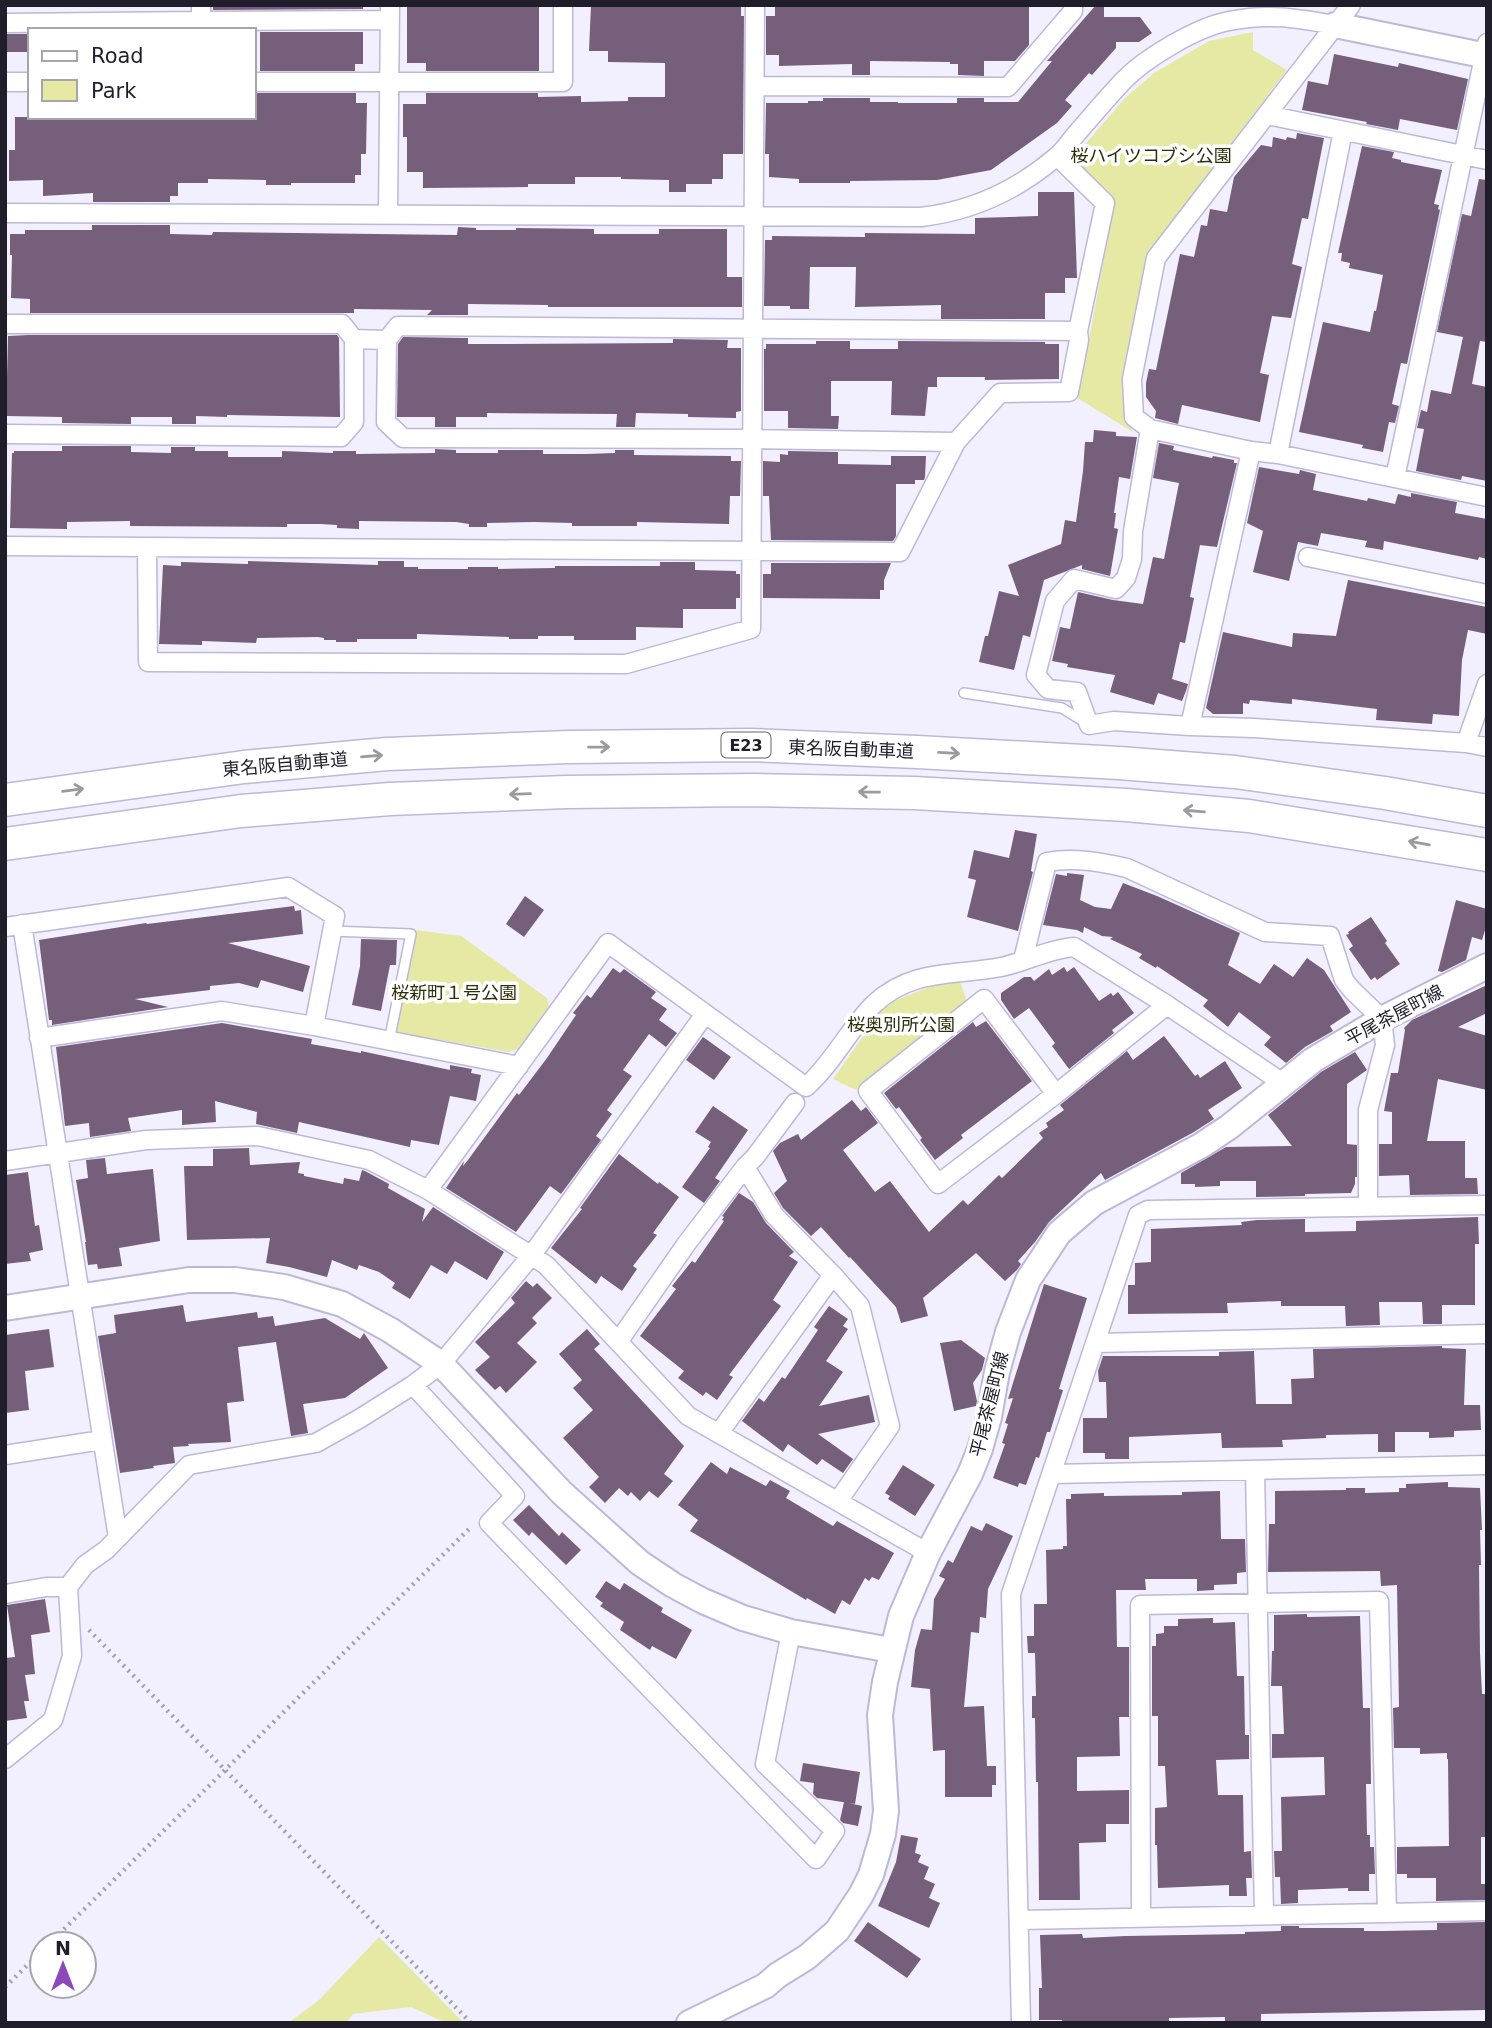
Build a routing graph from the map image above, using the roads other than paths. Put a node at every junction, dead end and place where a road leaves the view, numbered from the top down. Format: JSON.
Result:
{"nodes":[{"id":1,"x":563,"y":5,"type":"edge"},
{"id":2,"x":755,"y":5,"type":"edge"},
{"id":3,"x":1073,"y":5,"type":"edge"},
{"id":4,"x":1351,"y":5,"type":"edge"},
{"id":5,"x":201,"y":13,"type":"edge"},
{"id":6,"x":390,"y":13,"type":"edge"},
{"id":7,"x":5,"y":23,"type":"edge"},
{"id":8,"x":1335,"y":24,"type":"junction"},
{"id":9,"x":1486,"y":51,"type":"edge"},
{"id":10,"x":5,"y":82,"type":"edge"},
{"id":11,"x":28,"y":82,"type":"edge"},
{"id":12,"x":256,"y":82,"type":"edge"},
{"id":13,"x":389,"y":82,"type":"junction"},
{"id":14,"x":755,"y":86,"type":"junction"},
{"id":15,"x":1267,"y":114,"type":"junction"},
{"id":16,"x":1343,"y":131,"type":"junction"},
{"id":17,"x":1463,"y":155,"type":"junction"},
{"id":18,"x":1057,"y":156,"type":"junction"},
{"id":19,"x":1487,"y":160,"type":"edge"},
{"id":20,"x":5,"y":213,"type":"edge"},
{"id":21,"x":388,"y":214,"type":"junction"},
{"id":22,"x":754,"y":216,"type":"junction"},
{"id":23,"x":5,"y":324,"type":"edge"},
{"id":24,"x":752,"y":328,"type":"junction"},
{"id":25,"x":1078,"y":331,"type":"junction"},
{"id":26,"x":354,"y":339,"type":"junction"},
{"id":27,"x":387,"y":340,"type":"junction"},
{"id":28,"x":354,"y":422,"type":"junction"},
{"id":29,"x":386,"y":422,"type":"junction"},
{"id":30,"x":1150,"y":429,"type":"junction"},
{"id":31,"x":5,"y":434,"type":"edge"},
{"id":32,"x":752,"y":439,"type":"junction"},
{"id":33,"x":956,"y":442,"type":"junction"},
{"id":34,"x":1251,"y":451,"type":"junction"},
{"id":35,"x":1278,"y":454,"type":"junction"},
{"id":36,"x":1395,"y":478,"type":"junction"},
{"id":37,"x":1487,"y":497,"type":"edge"},
{"id":38,"x":5,"y":546,"type":"edge"},
{"id":39,"x":147,"y":547,"type":"junction"},
{"id":40,"x":752,"y":550,"type":"junction"},
{"id":41,"x":1308,"y":557,"type":"dead end"},
{"id":42,"x":1487,"y":594,"type":"edge"},
{"id":43,"x":1487,"y":684,"type":"edge"},
{"id":44,"x":964,"y":693,"type":"dead end"},
{"id":45,"x":1089,"y":725,"type":"junction"},
{"id":46,"x":1190,"y":726,"type":"junction"},
{"id":47,"x":1466,"y":743,"type":"junction"},
{"id":48,"x":1487,"y":747,"type":"edge"},
{"id":49,"x":5,"y":800,"type":"edge"},
{"id":50,"x":1487,"y":811,"type":"edge"},
{"id":51,"x":5,"y":844,"type":"edge"},
{"id":52,"x":1487,"y":855,"type":"edge"},
{"id":53,"x":14,"y":926,"type":"edge"},
{"id":54,"x":332,"y":932,"type":"junction"},
{"id":55,"x":1023,"y":960,"type":"junction"},
{"id":56,"x":1487,"y":966,"type":"edge"},
{"id":57,"x":1167,"y":1005,"type":"junction"},
{"id":58,"x":705,"y":1014,"type":"junction"},
{"id":59,"x":1382,"y":1019,"type":"junction"},
{"id":60,"x":314,"y":1026,"type":"junction"},
{"id":61,"x":39,"y":1038,"type":"junction"},
{"id":62,"x":389,"y":1041,"type":"junction"},
{"id":63,"x":519,"y":1066,"type":"junction"},
{"id":64,"x":1283,"y":1083,"type":"junction"},
{"id":65,"x":1056,"y":1094,"type":"junction"},
{"id":66,"x":795,"y":1102,"type":"dead end"},
{"id":67,"x":59,"y":1153,"type":"junction"},
{"id":68,"x":5,"y":1161,"type":"edge"},
{"id":69,"x":745,"y":1167,"type":"junction"},
{"id":70,"x":428,"y":1190,"type":"junction"},
{"id":71,"x":1487,"y":1205,"type":"edge"},
{"id":72,"x":1368,"y":1207,"type":"junction"},
{"id":73,"x":531,"y":1256,"type":"junction"},
{"id":74,"x":833,"y":1275,"type":"junction"},
{"id":75,"x":80,"y":1297,"type":"junction"},
{"id":76,"x":5,"y":1308,"type":"edge"},
{"id":77,"x":1487,"y":1334,"type":"edge"},
{"id":78,"x":618,"y":1342,"type":"junction"},
{"id":79,"x":1096,"y":1343,"type":"junction"},
{"id":80,"x":441,"y":1364,"type":"junction"},
{"id":81,"x":413,"y":1385,"type":"junction"},
{"id":82,"x":719,"y":1433,"type":"junction"},
{"id":83,"x":103,"y":1440,"type":"junction"},
{"id":84,"x":5,"y":1455,"type":"edge"},
{"id":85,"x":1487,"y":1465,"type":"edge"},
{"id":86,"x":1255,"y":1471,"type":"junction"},
{"id":87,"x":1052,"y":1474,"type":"junction"},
{"id":88,"x":838,"y":1501,"type":"junction"},
{"id":89,"x":118,"y":1538,"type":"junction"},
{"id":90,"x":928,"y":1553,"type":"junction"},
{"id":91,"x":68,"y":1587,"type":"junction"},
{"id":92,"x":5,"y":1594,"type":"edge"},
{"id":93,"x":1258,"y":1602,"type":"junction"},
{"id":94,"x":791,"y":1632,"type":"junction"},
{"id":95,"x":891,"y":1650,"type":"junction"},
{"id":96,"x":5,"y":1759,"type":"edge"},
{"id":97,"x":1487,"y":1911,"type":"edge"},
{"id":98,"x":1387,"y":1913,"type":"junction"},
{"id":99,"x":1264,"y":1915,"type":"junction"},
{"id":100,"x":1141,"y":1918,"type":"junction"},
{"id":101,"x":1019,"y":1920,"type":"junction"},
{"id":102,"x":689,"y":2023,"type":"edge"},
{"id":103,"x":1021,"y":2023,"type":"edge"}],
"edges":[{"from":1,"to":13,"type":"street"},
{"from":2,"to":14,"type":"street"},
{"from":3,"to":14,"type":"street"},
{"from":4,"to":8,"type":"street"},
{"from":5,"to":6,"type":"street"},
{"from":5,"to":7,"type":"street"},
{"from":6,"to":13,"type":"street"},
{"from":8,"to":9,"type":"main road"},
{"from":8,"to":15,"type":"street"},
{"from":8,"to":18,"type":"street"},
{"from":9,"to":17,"type":"street"},
{"from":10,"to":11,"type":"street"},
{"from":12,"to":13,"type":"street"},
{"from":13,"to":21,"type":"street"},
{"from":14,"to":22,"type":"street"},
{"from":15,"to":16,"type":"street"},
{"from":15,"to":30,"type":"street"},
{"from":16,"to":17,"type":"street"},
{"from":16,"to":35,"type":"street"},
{"from":17,"to":19,"type":"street"},
{"from":17,"to":36,"type":"street"},
{"from":18,"to":22,"type":"street"},
{"from":18,"to":25,"type":"street"},
{"from":20,"to":21,"type":"street"},
{"from":21,"to":22,"type":"street"},
{"from":22,"to":24,"type":"street"},
{"from":23,"to":26,"type":"street"},
{"from":24,"to":25,"type":"street"},
{"from":24,"to":27,"type":"street"},
{"from":24,"to":32,"type":"street"},
{"from":25,"to":33,"type":"street"},
{"from":26,"to":27,"type":"street"},
{"from":26,"to":28,"type":"street"},
{"from":27,"to":29,"type":"street"},
{"from":28,"to":29,"type":"street"},
{"from":28,"to":31,"type":"street"},
{"from":29,"to":32,"type":"street"},
{"from":30,"to":34,"type":"street"},
{"from":30,"to":45,"type":"street"},
{"from":32,"to":33,"type":"street"},
{"from":32,"to":40,"type":"street"},
{"from":33,"to":40,"type":"street"},
{"from":34,"to":35,"type":"street"},
{"from":34,"to":46,"type":"street"},
{"from":35,"to":36,"type":"street"},
{"from":36,"to":37,"type":"street"},
{"from":38,"to":39,"type":"street"},
{"from":39,"to":40,"type":"street"},
{"from":39,"to":40,"type":"street"},
{"from":41,"to":42,"type":"street"},
{"from":43,"to":47,"type":"street"},
{"from":44,"to":45,"type":"lane"},
{"from":45,"to":46,"type":"street"},
{"from":46,"to":47,"type":"street"},
{"from":47,"to":48,"type":"street"},
{"from":49,"to":50,"type":"highway","name":"東名阪自動車道","number":"E23","one_way":true},
{"from":52,"to":51,"type":"highway","one_way":true},
{"from":53,"to":54,"type":"street"},
{"from":53,"to":61,"type":"street"},
{"from":54,"to":60,"type":"street"},
{"from":54,"to":62,"type":"lane"},
{"from":55,"to":57,"type":"street"},
{"from":55,"to":58,"type":"street"},
{"from":55,"to":59,"type":"street"},
{"from":56,"to":59,"type":"main road","name":"平尾茶屋町線"},
{"from":57,"to":64,"type":"street"},
{"from":57,"to":65,"type":"street"},
{"from":58,"to":63,"type":"street"},
{"from":58,"to":73,"type":"street"},
{"from":59,"to":64,"type":"main road","name":"平尾茶屋町線"},
{"from":59,"to":72,"type":"street"},
{"from":60,"to":61,"type":"street"},
{"from":60,"to":62,"type":"street"},
{"from":61,"to":67,"type":"street"},
{"from":62,"to":63,"type":"street"},
{"from":63,"to":70,"type":"street"},
{"from":64,"to":90,"type":"main road","name":"平尾茶屋町線"},
{"from":65,"to":65,"type":"street"},
{"from":66,"to":69,"type":"street"},
{"from":67,"to":68,"type":"street"},
{"from":67,"to":70,"type":"street"},
{"from":67,"to":75,"type":"street"},
{"from":69,"to":74,"type":"street"},
{"from":69,"to":78,"type":"street"},
{"from":70,"to":73,"type":"street"},
{"from":71,"to":72,"type":"street"},
{"from":72,"to":79,"type":"street"},
{"from":73,"to":78,"type":"street"},
{"from":73,"to":80,"type":"street"},
{"from":74,"to":82,"type":"street"},
{"from":74,"to":88,"type":"street"},
{"from":75,"to":76,"type":"main road"},
{"from":75,"to":80,"type":"main road"},
{"from":75,"to":83,"type":"street"},
{"from":77,"to":79,"type":"street"},
{"from":78,"to":82,"type":"street"},
{"from":79,"to":87,"type":"street"},
{"from":80,"to":81,"type":"street"},
{"from":80,"to":94,"type":"main road"},
{"from":81,"to":89,"type":"street"},
{"from":81,"to":94,"type":"street"},
{"from":82,"to":88,"type":"street"},
{"from":83,"to":84,"type":"street"},
{"from":83,"to":89,"type":"street"},
{"from":85,"to":86,"type":"street"},
{"from":86,"to":87,"type":"street"},
{"from":86,"to":93,"type":"street"},
{"from":87,"to":101,"type":"street"},
{"from":88,"to":90,"type":"street"},
{"from":89,"to":91,"type":"street"},
{"from":90,"to":95,"type":"main road","name":"平尾茶屋町線"},
{"from":91,"to":92,"type":"street"},
{"from":91,"to":96,"type":"street"},
{"from":93,"to":98,"type":"street"},
{"from":93,"to":99,"type":"street"},
{"from":93,"to":100,"type":"street"},
{"from":94,"to":95,"type":"main road"},
{"from":95,"to":102,"type":"main road","name":"平尾茶屋町線"},
{"from":97,"to":98,"type":"street"},
{"from":98,"to":99,"type":"street"},
{"from":99,"to":100,"type":"street"},
{"from":100,"to":101,"type":"street"},
{"from":101,"to":103,"type":"street"}]}
